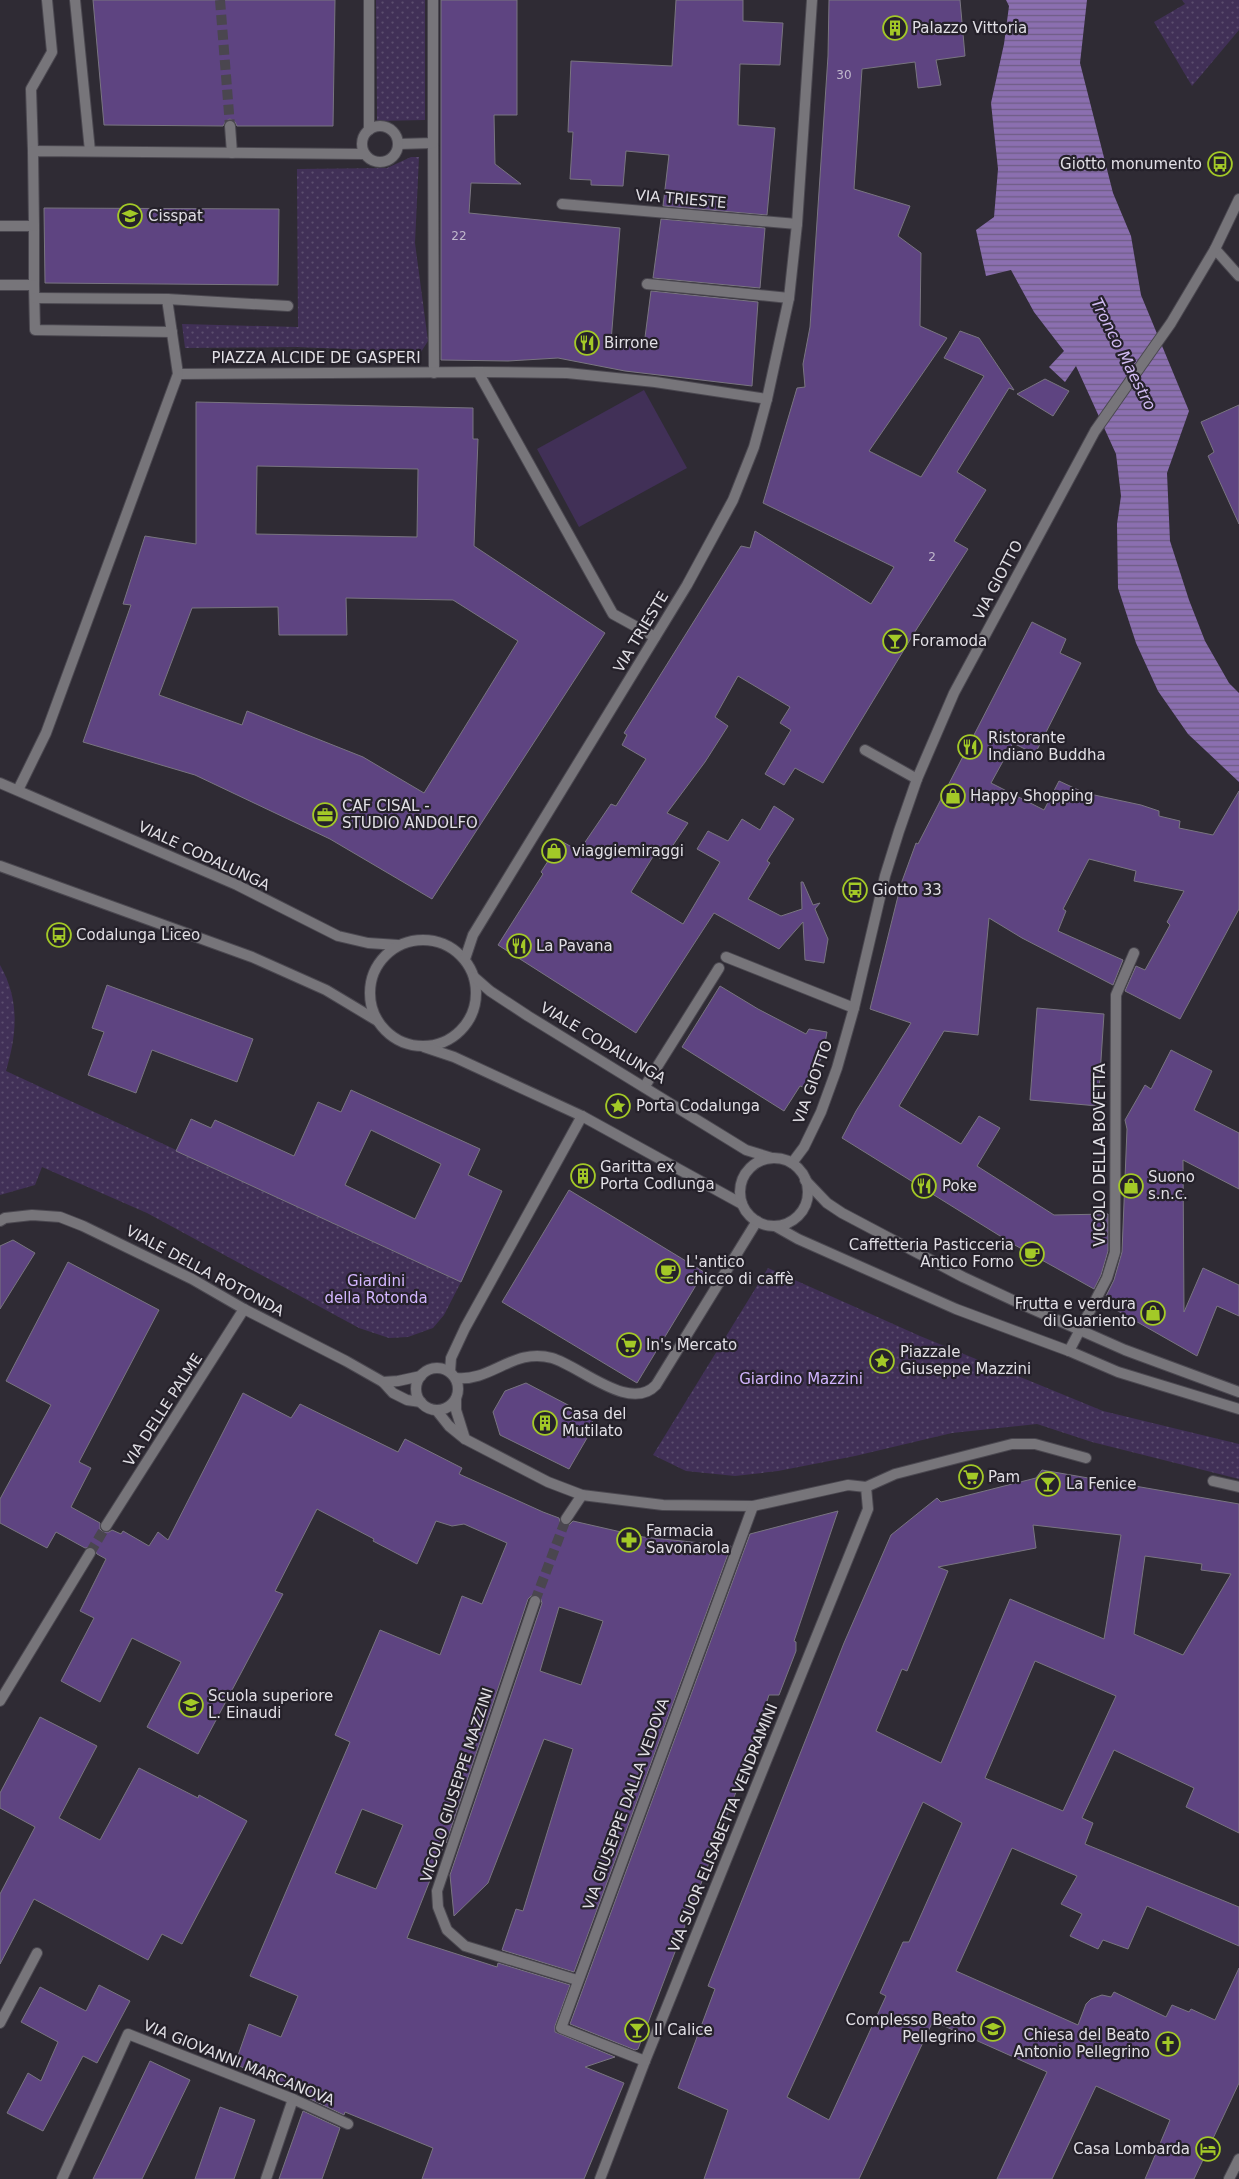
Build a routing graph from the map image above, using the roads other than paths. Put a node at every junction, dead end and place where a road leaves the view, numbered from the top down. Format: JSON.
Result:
{"nodes":[{"id":1,"x":47,"y":0,"type":"edge"},
{"id":2,"x":75,"y":0,"type":"edge"},
{"id":3,"x":369,"y":0,"type":"edge"},
{"id":4,"x":433,"y":0,"type":"edge"},
{"id":5,"x":812,"y":0,"type":"edge"},
{"id":6,"x":230,"y":126,"type":"tunnel mouth"},
{"id":7,"x":369,"y":130,"type":"junction"},
{"id":8,"x":433,"y":142,"type":"junction"},
{"id":9,"x":398,"y":144,"type":"junction"},
{"id":10,"x":33,"y":151,"type":"junction"},
{"id":11,"x":90,"y":151,"type":"junction"},
{"id":12,"x":232,"y":153,"type":"junction"},
{"id":13,"x":364,"y":154,"type":"junction"},
{"id":14,"x":1239,"y":199,"type":"edge"},
{"id":15,"x":562,"y":204,"type":"dead end"},
{"id":16,"x":797,"y":224,"type":"junction"},
{"id":17,"x":0,"y":226,"type":"edge"},
{"id":18,"x":34,"y":226,"type":"junction"},
{"id":19,"x":1215,"y":249,"type":"junction"},
{"id":20,"x":1239,"y":276,"type":"edge"},
{"id":21,"x":647,"y":284,"type":"dead end"},
{"id":22,"x":0,"y":286,"type":"edge"},
{"id":23,"x":34,"y":286,"type":"junction"},
{"id":24,"x":35,"y":298,"type":"junction"},
{"id":25,"x":789,"y":298,"type":"junction"},
{"id":26,"x":167,"y":300,"type":"junction"},
{"id":27,"x":288,"y":306,"type":"dead end"},
{"id":28,"x":172,"y":332,"type":"junction"},
{"id":29,"x":478,"y":372,"type":"junction"},
{"id":30,"x":434,"y":373,"type":"junction"},
{"id":31,"x":178,"y":374,"type":"junction"},
{"id":32,"x":767,"y":399,"type":"junction"},
{"id":33,"x":655,"y":637,"type":"junction"},
{"id":34,"x":865,"y":750,"type":"dead end"},
{"id":35,"x":918,"y":779,"type":"junction"},
{"id":36,"x":0,"y":784,"type":"edge"},
{"id":37,"x":18,"y":790,"type":"junction"},
{"id":38,"x":0,"y":866,"type":"edge"},
{"id":39,"x":398,"y":945,"type":"junction"},
{"id":40,"x":1134,"y":953,"type":"dead end"},
{"id":41,"x":726,"y":957,"type":"dead end"},
{"id":42,"x":464,"y":959,"type":"junction"},
{"id":43,"x":719,"y":968,"type":"dead end"},
{"id":44,"x":474,"y":977,"type":"junction"},
{"id":45,"x":854,"y":1008,"type":"junction"},
{"id":46,"x":376,"y":1020,"type":"junction"},
{"id":47,"x":424,"y":1047,"type":"junction"},
{"id":48,"x":645,"y":1086,"type":"junction"},
{"id":49,"x":582,"y":1116,"type":"junction"},
{"id":50,"x":772,"y":1158,"type":"junction"},
{"id":51,"x":792,"y":1163,"type":"junction"},
{"id":52,"x":805,"y":1180,"type":"junction"},
{"id":53,"x":742,"y":1204,"type":"junction"},
{"id":54,"x":3,"y":1220,"type":"edge"},
{"id":55,"x":757,"y":1221,"type":"junction"},
{"id":56,"x":775,"y":1226,"type":"junction"},
{"id":57,"x":244,"y":1310,"type":"junction"},
{"id":58,"x":1080,"y":1328,"type":"junction"},
{"id":59,"x":1069,"y":1351,"type":"junction"},
{"id":60,"x":453,"y":1375,"type":"junction"},
{"id":61,"x":421,"y":1376,"type":"junction"},
{"id":62,"x":383,"y":1382,"type":"junction"},
{"id":63,"x":1239,"y":1392,"type":"edge"},
{"id":64,"x":456,"y":1399,"type":"junction"},
{"id":65,"x":421,"y":1402,"type":"junction"},
{"id":66,"x":1239,"y":1409,"type":"edge"},
{"id":67,"x":437,"y":1410,"type":"junction"},
{"id":68,"x":465,"y":1440,"type":"junction"},
{"id":69,"x":1086,"y":1458,"type":"dead end"},
{"id":70,"x":1213,"y":1481,"type":"dead end"},
{"id":71,"x":866,"y":1487,"type":"junction"},
{"id":72,"x":1239,"y":1487,"type":"edge"},
{"id":73,"x":582,"y":1495,"type":"junction"},
{"id":74,"x":753,"y":1506,"type":"junction"},
{"id":75,"x":566,"y":1519,"type":"tunnel mouth"},
{"id":76,"x":106,"y":1526,"type":"tunnel mouth"},
{"id":77,"x":90,"y":1553,"type":"tunnel mouth"},
{"id":78,"x":534,"y":1601,"type":"tunnel mouth"},
{"id":79,"x":0,"y":1701,"type":"edge"},
{"id":80,"x":37,"y":1952,"type":"dead end"},
{"id":81,"x":577,"y":1980,"type":"junction"},
{"id":82,"x":0,"y":2023,"type":"edge"},
{"id":83,"x":645,"y":2061,"type":"junction"},
{"id":84,"x":293,"y":2099,"type":"junction"},
{"id":85,"x":348,"y":2124,"type":"dead end"},
{"id":86,"x":1239,"y":2159,"type":"edge"},
{"id":87,"x":62,"y":2179,"type":"edge"},
{"id":88,"x":266,"y":2179,"type":"edge"},
{"id":89,"x":600,"y":2179,"type":"edge"},
{"id":90,"x":1229,"y":2179,"type":"edge"}],
"edges":[{"from":1,"to":10,"type":"street"},
{"from":2,"to":11,"type":"street"},
{"from":3,"to":7,"type":"street"},
{"from":4,"to":8,"type":"street","name":"PIAZZA ALCIDE DE GASPERI"},
{"from":5,"to":16,"type":"street","name":"VIA TRIESTE"},
{"from":6,"to":12,"type":"street"},
{"from":7,"to":9,"type":"street"},
{"from":7,"to":13,"type":"street"},
{"from":8,"to":9,"type":"street"},
{"from":8,"to":30,"type":"street","name":"PIAZZA ALCIDE DE GASPERI"},
{"from":9,"to":13,"type":"street"},
{"from":10,"to":11,"type":"street"},
{"from":10,"to":18,"type":"street"},
{"from":11,"to":12,"type":"street"},
{"from":12,"to":13,"type":"street"},
{"from":14,"to":19,"type":"street","name":"VIA GIOTTO"},
{"from":15,"to":16,"type":"street","name":"VIA TRIESTE"},
{"from":16,"to":25,"type":"street","name":"VIA TRIESTE"},
{"from":17,"to":18,"type":"street"},
{"from":18,"to":23,"type":"street"},
{"from":19,"to":20,"type":"street"},
{"from":19,"to":35,"type":"street","name":"VIA GIOTTO"},
{"from":21,"to":25,"type":"street"},
{"from":22,"to":23,"type":"street"},
{"from":23,"to":24,"type":"street"},
{"from":24,"to":26,"type":"street"},
{"from":24,"to":28,"type":"street"},
{"from":25,"to":32,"type":"street","name":"VIA TRIESTE"},
{"from":26,"to":27,"type":"street"},
{"from":26,"to":28,"type":"street"},
{"from":28,"to":31,"type":"street"},
{"from":29,"to":30,"type":"street"},
{"from":29,"to":32,"type":"street"},
{"from":29,"to":33,"type":"street"},
{"from":30,"to":31,"type":"street","name":"PIAZZA ALCIDE DE GASPERI"},
{"from":31,"to":37,"type":"street"},
{"from":32,"to":33,"type":"street","name":"VIA TRIESTE"},
{"from":33,"to":42,"type":"street","name":"VIA TRIESTE"},
{"from":34,"to":35,"type":"street"},
{"from":35,"to":45,"type":"street","name":"VIA GIOTTO"},
{"from":36,"to":37,"type":"street","name":"VIALE CODALUNGA"},
{"from":37,"to":39,"type":"street","name":"VIALE CODALUNGA"},
{"from":38,"to":46,"type":"street"},
{"from":39,"to":42,"type":"street"},
{"from":39,"to":46,"type":"street"},
{"from":40,"to":58,"type":"street","name":"VICOLO DELLA BOVETTA"},
{"from":41,"to":45,"type":"street"},
{"from":42,"to":44,"type":"street"},
{"from":43,"to":48,"type":"street"},
{"from":44,"to":47,"type":"street"},
{"from":44,"to":48,"type":"street","name":"VIALE CODALUNGA"},
{"from":45,"to":51,"type":"street","name":"VIA GIOTTO"},
{"from":46,"to":47,"type":"street"},
{"from":47,"to":49,"type":"street"},
{"from":48,"to":50,"type":"street","name":"VIALE CODALUNGA"},
{"from":49,"to":53,"type":"street"},
{"from":49,"to":60,"type":"street"},
{"from":50,"to":51,"type":"street"},
{"from":50,"to":53,"type":"street"},
{"from":51,"to":52,"type":"street"},
{"from":52,"to":56,"type":"street"},
{"from":52,"to":58,"type":"street"},
{"from":53,"to":55,"type":"street"},
{"from":54,"to":57,"type":"street","name":"VIALE DELLA ROTONDA"},
{"from":55,"to":56,"type":"street"},
{"from":55,"to":60,"type":"street"},
{"from":56,"to":59,"type":"street"},
{"from":57,"to":62,"type":"street","name":"VIALE DELLA ROTONDA"},
{"from":57,"to":76,"type":"street","name":"VIA DELLE PALME"},
{"from":58,"to":59,"type":"street","name":"VICOLO DELLA BOVETTA"},
{"from":58,"to":63,"type":"street"},
{"from":59,"to":66,"type":"street"},
{"from":60,"to":61,"type":"street"},
{"from":60,"to":64,"type":"street"},
{"from":61,"to":62,"type":"street"},
{"from":61,"to":65,"type":"street"},
{"from":62,"to":65,"type":"street","name":"VIALE DELLA ROTONDA"},
{"from":64,"to":67,"type":"street"},
{"from":64,"to":68,"type":"street"},
{"from":65,"to":67,"type":"street","name":"VIALE DELLA ROTONDA"},
{"from":67,"to":68,"type":"street","name":"VIALE DELLA ROTONDA"},
{"from":68,"to":73,"type":"street","name":"VIALE DELLA ROTONDA"},
{"from":69,"to":71,"type":"street"},
{"from":70,"to":72,"type":"street"},
{"from":71,"to":74,"type":"street"},
{"from":71,"to":83,"type":"street","name":"VIA SUOR ELISABETTA VENDRAMINI"},
{"from":73,"to":74,"type":"street"},
{"from":73,"to":75,"type":"street"},
{"from":74,"to":81,"type":"street","name":"VIA GIUSEPPE DALLA VEDOVA"},
{"from":77,"to":79,"type":"street"},
{"from":78,"to":81,"type":"street","name":"VICOLO GIUSEPPE MAZZINI"},
{"from":80,"to":82,"type":"street"},
{"from":81,"to":83,"type":"street","name":"VIA GIUSEPPE DALLA VEDOVA"},
{"from":83,"to":89,"type":"street","name":"VIA SUOR ELISABETTA VENDRAMINI"},
{"from":84,"to":85,"type":"street","name":"VIA GIOVANNI MARCANOVA"},
{"from":84,"to":87,"type":"street","name":"VIA GIOVANNI MARCANOVA"},
{"from":84,"to":88,"type":"street"},
{"from":86,"to":90,"type":"street"}]}
